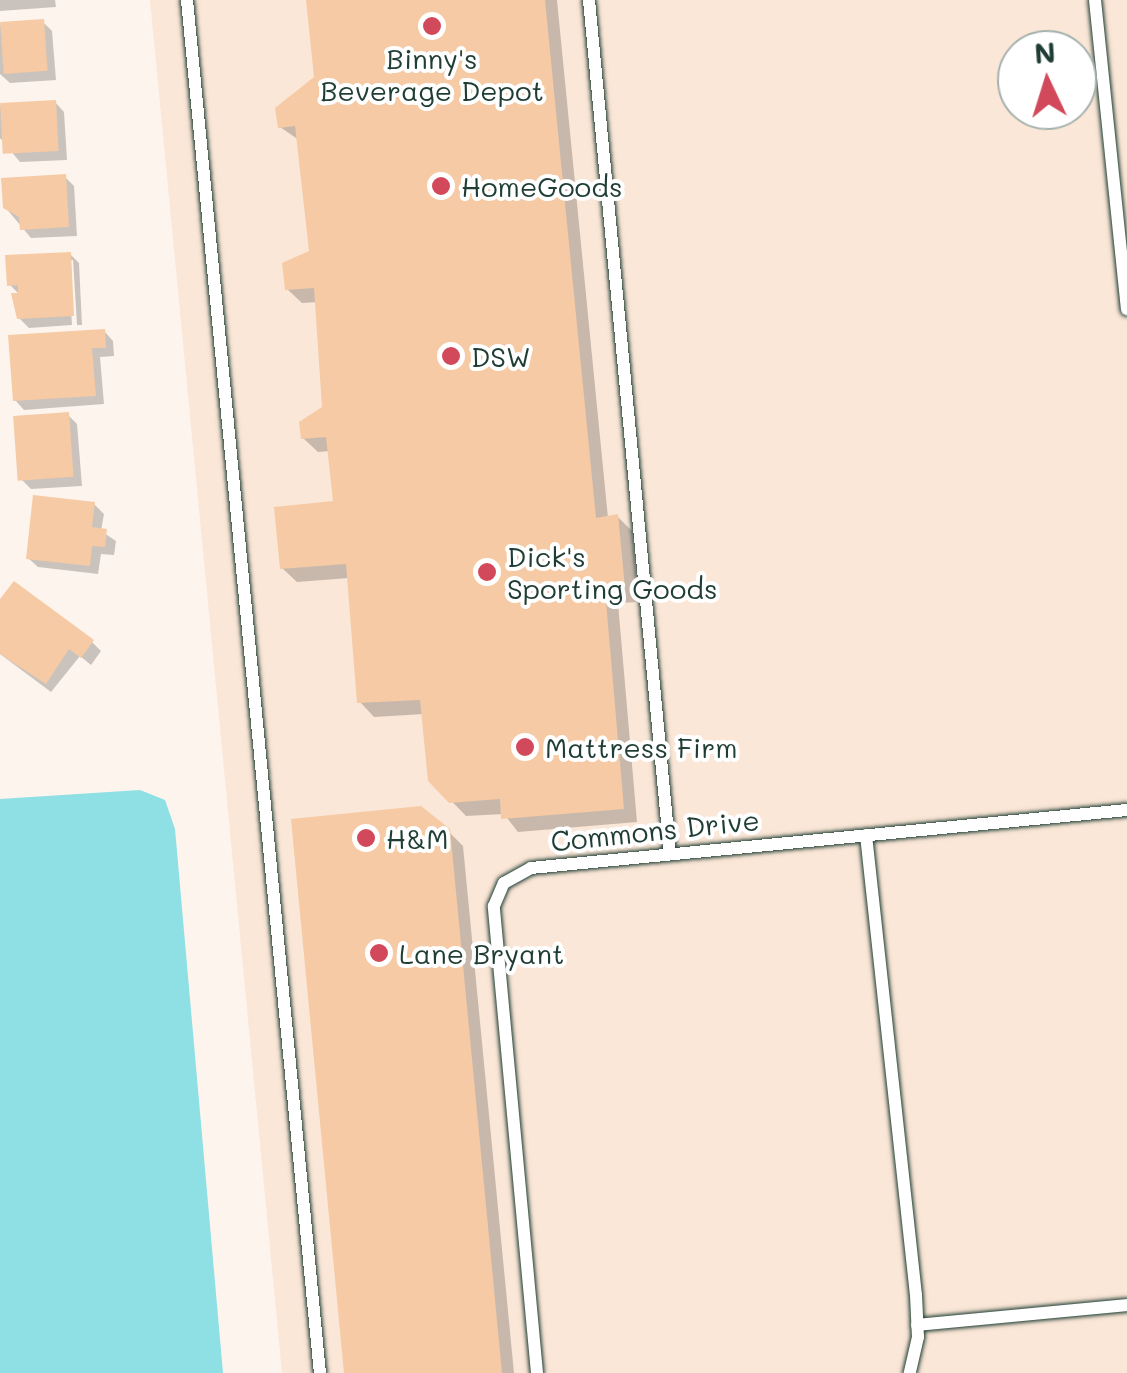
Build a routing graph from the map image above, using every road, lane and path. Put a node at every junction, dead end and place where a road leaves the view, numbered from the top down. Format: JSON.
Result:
{"nodes":[{"id":1,"x":187,"y":0,"type":"edge"},
{"id":2,"x":589,"y":0,"type":"edge"},
{"id":3,"x":1095,"y":0,"type":"edge"},
{"id":4,"x":1127,"y":310,"type":"edge"},
{"id":5,"x":1127,"y":810,"type":"edge"},
{"id":6,"x":866,"y":835,"type":"junction"},
{"id":7,"x":670,"y":854,"type":"junction"},
{"id":8,"x":1127,"y":1305,"type":"edge"},
{"id":9,"x":918,"y":1325,"type":"junction"},
{"id":10,"x":320,"y":1373,"type":"edge"},
{"id":11,"x":537,"y":1373,"type":"edge"},
{"id":12,"x":910,"y":1373,"type":"edge"}],
"edges":[{"from":1,"to":10,"type":"lane"},
{"from":2,"to":7,"type":"lane"},
{"from":3,"to":4,"type":"lane"},
{"from":5,"to":6,"type":"lane","name":"Commons Drive"},
{"from":6,"to":7,"type":"lane","name":"Commons Drive"},
{"from":6,"to":9,"type":"lane"},
{"from":7,"to":11,"type":"lane","name":"Commons Drive"},
{"from":8,"to":9,"type":"lane"},
{"from":9,"to":12,"type":"lane"}]}
